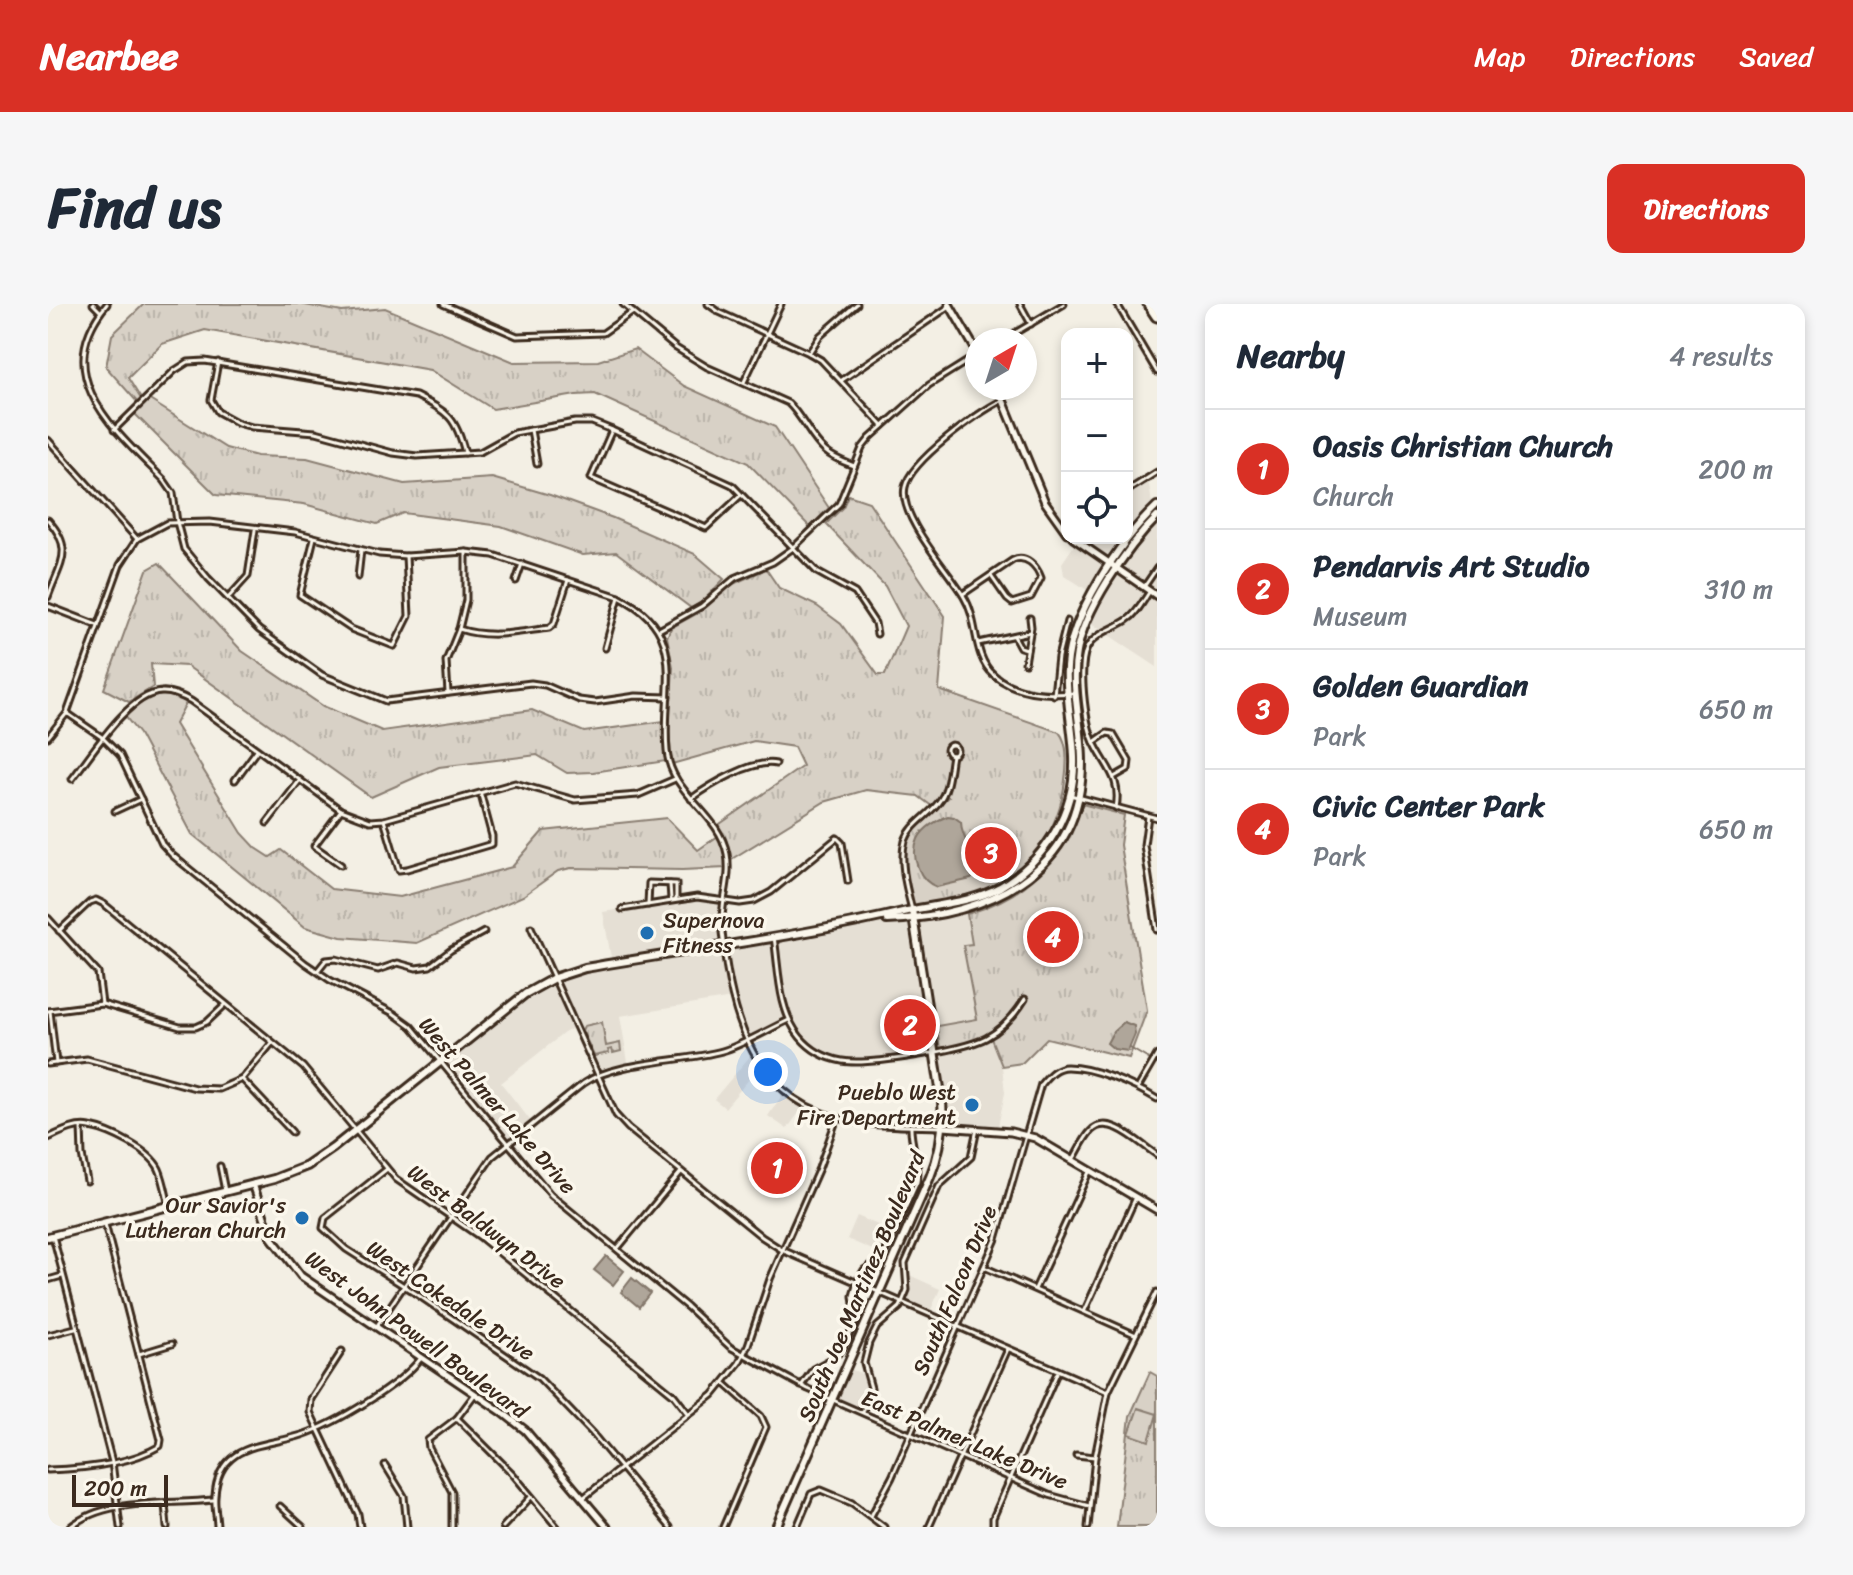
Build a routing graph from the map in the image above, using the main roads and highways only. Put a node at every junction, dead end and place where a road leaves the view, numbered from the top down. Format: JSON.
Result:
{"nodes":[{"id":1,"x":1149,"y":304,"type":"edge"},
{"id":2,"x":1157,"y":316,"type":"edge"},
{"id":3,"x":1157,"y":506,"type":"edge"},
{"id":4,"x":1157,"y":517,"type":"edge"},
{"id":5,"x":1114,"y":567,"type":"junction"},
{"id":6,"x":912,"y":914,"type":"junction"},
{"id":7,"x":50,"y":1237,"type":"edge"},
{"id":8,"x":776,"y":1527,"type":"edge"}],
"edges":[{"from":1,"to":2,"type":"highway"},
{"from":3,"to":5,"type":"main road"},
{"from":4,"to":5,"type":"main road"},
{"from":5,"to":6,"type":"main road"},
{"from":6,"to":7,"type":"main road"},
{"from":6,"to":8,"type":"main road","name":"South Joe Martinez Boulevard"}]}
